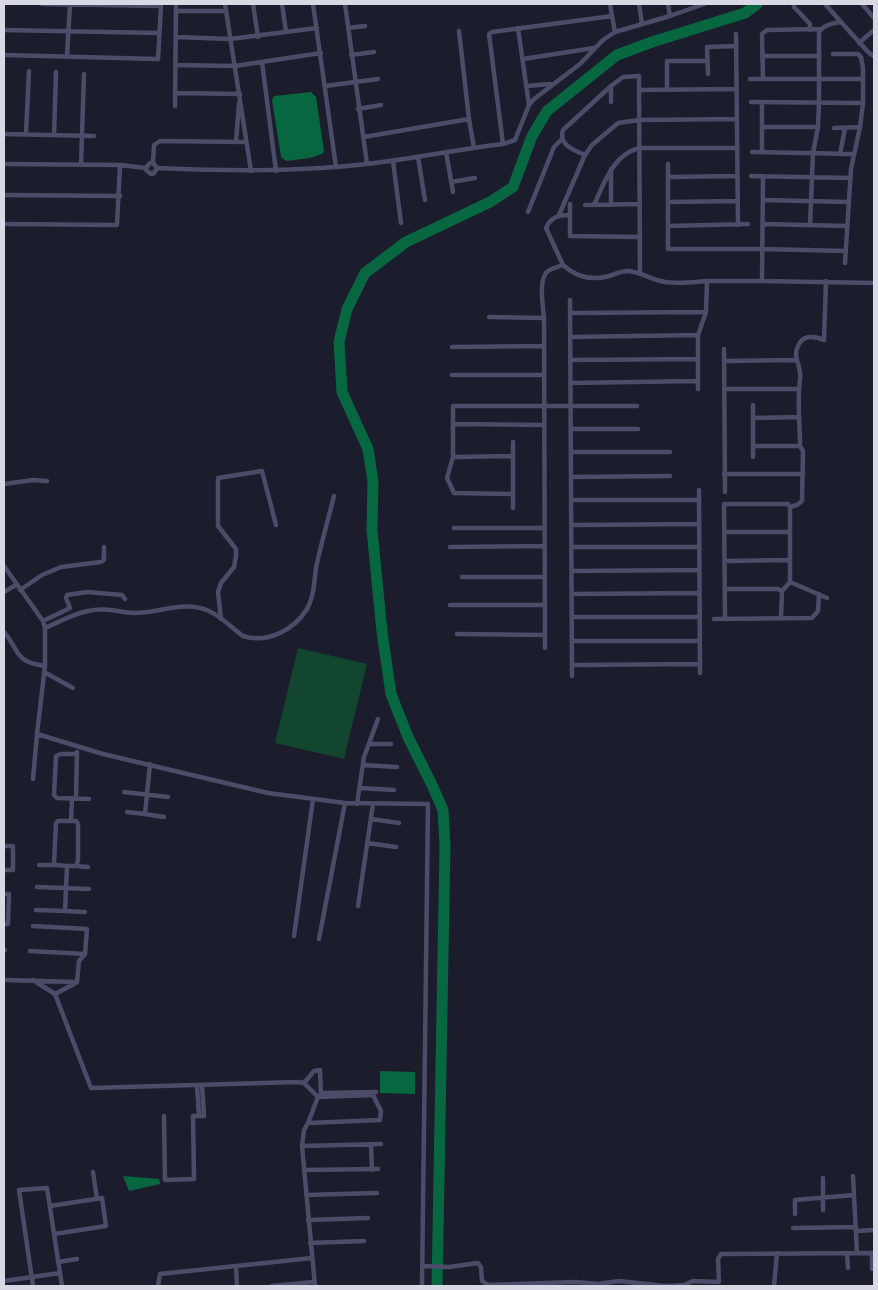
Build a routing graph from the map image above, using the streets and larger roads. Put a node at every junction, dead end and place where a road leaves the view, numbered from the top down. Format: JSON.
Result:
{"nodes":[{"id":1,"x":42,"y":4,"type":"edge"},
{"id":2,"x":70,"y":4,"type":"edge"},
{"id":3,"x":176,"y":4,"type":"edge"},
{"id":4,"x":225,"y":4,"type":"edge"},
{"id":5,"x":253,"y":4,"type":"edge"},
{"id":6,"x":282,"y":4,"type":"edge"},
{"id":7,"x":313,"y":4,"type":"edge"},
{"id":8,"x":345,"y":4,"type":"edge"},
{"id":9,"x":610,"y":4,"type":"edge"},
{"id":10,"x":639,"y":4,"type":"edge"},
{"id":11,"x":668,"y":4,"type":"edge"},
{"id":12,"x":700,"y":4,"type":"edge"},
{"id":13,"x":824,"y":4,"type":"edge"},
{"id":14,"x":862,"y":4,"type":"edge"},
{"id":15,"x":794,"y":7,"type":"dead end"},
{"id":16,"x":176,"y":11,"type":"junction"},
{"id":17,"x":226,"y":11,"type":"junction"},
{"id":18,"x":612,"y":16,"type":"junction"},
{"id":19,"x":670,"y":16,"type":"junction"},
{"id":20,"x":874,"y":18,"type":"edge"},
{"id":21,"x":841,"y":22,"type":"junction"},
{"id":22,"x":642,"y":24,"type":"junction"},
{"id":23,"x":365,"y":26,"type":"dead end"},
{"id":24,"x":317,"y":28,"type":"junction"},
{"id":25,"x":348,"y":28,"type":"junction"},
{"id":26,"x":518,"y":28,"type":"junction"},
{"id":27,"x":821,"y":29,"type":"junction"},
{"id":28,"x":4,"y":30,"type":"edge"},
{"id":29,"x":810,"y":30,"type":"junction"},
{"id":30,"x":874,"y":30,"type":"edge"},
{"id":31,"x":459,"y":31,"type":"dead end"},
{"id":32,"x":68,"y":32,"type":"junction"},
{"id":33,"x":286,"y":32,"type":"junction"},
{"id":34,"x":615,"y":32,"type":"junction"},
{"id":35,"x":159,"y":33,"type":"junction"},
{"id":36,"x":736,"y":34,"type":"dead end"},
{"id":37,"x":176,"y":37,"type":"junction"},
{"id":38,"x":258,"y":37,"type":"junction"},
{"id":39,"x":230,"y":39,"type":"junction"},
{"id":40,"x":859,"y":43,"type":"junction"},
{"id":41,"x":736,"y":46,"type":"junction"},
{"id":42,"x":596,"y":48,"type":"junction"},
{"id":43,"x":374,"y":52,"type":"dead end"},
{"id":44,"x":320,"y":53,"type":"junction"},
{"id":45,"x":833,"y":54,"type":"dead end"},
{"id":46,"x":4,"y":55,"type":"edge"},
{"id":47,"x":67,"y":56,"type":"junction"},
{"id":48,"x":351,"y":56,"type":"junction"},
{"id":49,"x":762,"y":56,"type":"junction"},
{"id":50,"x":819,"y":56,"type":"junction"},
{"id":51,"x":874,"y":56,"type":"edge"},
{"id":52,"x":523,"y":59,"type":"junction"},
{"id":53,"x":707,"y":61,"type":"junction"},
{"id":54,"x":262,"y":62,"type":"junction"},
{"id":55,"x":176,"y":65,"type":"junction"},
{"id":56,"x":235,"y":66,"type":"junction"},
{"id":57,"x":29,"y":71,"type":"dead end"},
{"id":58,"x":56,"y":72,"type":"dead end"},
{"id":59,"x":84,"y":74,"type":"dead end"},
{"id":60,"x":708,"y":74,"type":"dead end"},
{"id":61,"x":378,"y":79,"type":"dead end"},
{"id":62,"x":750,"y":79,"type":"dead end"},
{"id":63,"x":762,"y":79,"type":"junction"},
{"id":64,"x":819,"y":79,"type":"junction"},
{"id":65,"x":863,"y":79,"type":"junction"},
{"id":66,"x":355,"y":83,"type":"junction"},
{"id":67,"x":552,"y":84,"type":"junction"},
{"id":68,"x":326,"y":86,"type":"junction"},
{"id":69,"x":526,"y":86,"type":"junction"},
{"id":70,"x":611,"y":86,"type":"junction"},
{"id":71,"x":736,"y":89,"type":"junction"},
{"id":72,"x":639,"y":90,"type":"junction"},
{"id":73,"x":667,"y":90,"type":"junction"},
{"id":74,"x":176,"y":93,"type":"junction"},
{"id":75,"x":240,"y":94,"type":"junction"},
{"id":76,"x":611,"y":102,"type":"dead end"},
{"id":77,"x":751,"y":102,"type":"dead end"},
{"id":78,"x":762,"y":102,"type":"junction"},
{"id":79,"x":819,"y":103,"type":"junction"},
{"id":80,"x":863,"y":103,"type":"junction"},
{"id":81,"x":381,"y":105,"type":"dead end"},
{"id":82,"x":175,"y":106,"type":"dead end"},
{"id":83,"x":529,"y":106,"type":"junction"},
{"id":84,"x":358,"y":109,"type":"junction"},
{"id":85,"x":470,"y":119,"type":"junction"},
{"id":86,"x":737,"y":119,"type":"junction"},
{"id":87,"x":639,"y":120,"type":"junction"},
{"id":88,"x":818,"y":127,"type":"junction"},
{"id":89,"x":762,"y":128,"type":"junction"},
{"id":90,"x":834,"y":128,"type":"dead end"},
{"id":91,"x":845,"y":128,"type":"junction"},
{"id":92,"x":860,"y":128,"type":"junction"},
{"id":93,"x":4,"y":134,"type":"edge"},
{"id":94,"x":26,"y":134,"type":"junction"},
{"id":95,"x":54,"y":135,"type":"junction"},
{"id":96,"x":82,"y":135,"type":"junction"},
{"id":97,"x":94,"y":136,"type":"dead end"},
{"id":98,"x":364,"y":137,"type":"junction"},
{"id":99,"x":562,"y":139,"type":"junction"},
{"id":100,"x":236,"y":142,"type":"junction"},
{"id":101,"x":246,"y":142,"type":"junction"},
{"id":102,"x":503,"y":144,"type":"junction"},
{"id":103,"x":474,"y":148,"type":"junction"},
{"id":104,"x":639,"y":148,"type":"junction"},
{"id":105,"x":737,"y":148,"type":"junction"},
{"id":106,"x":446,"y":152,"type":"junction"},
{"id":107,"x":752,"y":152,"type":"dead end"},
{"id":108,"x":762,"y":152,"type":"junction"},
{"id":109,"x":813,"y":153,"type":"junction"},
{"id":110,"x":840,"y":154,"type":"junction"},
{"id":111,"x":854,"y":154,"type":"junction"},
{"id":112,"x":585,"y":155,"type":"junction"},
{"id":113,"x":418,"y":157,"type":"junction"},
{"id":114,"x":393,"y":161,"type":"junction"},
{"id":115,"x":152,"y":163,"type":"junction"},
{"id":116,"x":4,"y":164,"type":"edge"},
{"id":117,"x":81,"y":164,"type":"junction"},
{"id":118,"x":367,"y":164,"type":"junction"},
{"id":119,"x":668,"y":164,"type":"dead end"},
{"id":120,"x":120,"y":165,"type":"junction"},
{"id":121,"x":336,"y":167,"type":"junction"},
{"id":122,"x":146,"y":168,"type":"junction"},
{"id":123,"x":157,"y":168,"type":"junction"},
{"id":124,"x":611,"y":168,"type":"junction"},
{"id":125,"x":276,"y":170,"type":"junction"},
{"id":126,"x":251,"y":171,"type":"junction"},
{"id":127,"x":738,"y":176,"type":"junction"},
{"id":128,"x":751,"y":176,"type":"dead end"},
{"id":129,"x":763,"y":176,"type":"junction"},
{"id":130,"x":668,"y":177,"type":"junction"},
{"id":131,"x":811,"y":177,"type":"junction"},
{"id":132,"x":475,"y":178,"type":"dead end"},
{"id":133,"x":850,"y":178,"type":"junction"},
{"id":134,"x":451,"y":182,"type":"junction"},
{"id":135,"x":453,"y":192,"type":"dead end"},
{"id":136,"x":4,"y":195,"type":"edge"},
{"id":137,"x":120,"y":196,"type":"junction"},
{"id":138,"x":425,"y":200,"type":"dead end"},
{"id":139,"x":763,"y":200,"type":"junction"},
{"id":140,"x":811,"y":201,"type":"junction"},
{"id":141,"x":668,"y":202,"type":"junction"},
{"id":142,"x":738,"y":202,"type":"junction"},
{"id":143,"x":849,"y":202,"type":"junction"},
{"id":144,"x":570,"y":204,"type":"dead end"},
{"id":145,"x":640,"y":204,"type":"junction"},
{"id":146,"x":594,"y":205,"type":"junction"},
{"id":147,"x":611,"y":205,"type":"junction"},
{"id":148,"x":585,"y":206,"type":"dead end"},
{"id":149,"x":528,"y":212,"type":"dead end"},
{"id":150,"x":559,"y":215,"type":"junction"},
{"id":151,"x":570,"y":215,"type":"junction"},
{"id":152,"x":401,"y":223,"type":"dead end"},
{"id":153,"x":4,"y":224,"type":"edge"},
{"id":154,"x":748,"y":224,"type":"dead end"},
{"id":155,"x":763,"y":224,"type":"junction"},
{"id":156,"x":738,"y":225,"type":"junction"},
{"id":157,"x":810,"y":225,"type":"junction"},
{"id":158,"x":668,"y":226,"type":"junction"},
{"id":159,"x":847,"y":226,"type":"junction"},
{"id":160,"x":640,"y":237,"type":"junction"},
{"id":161,"x":763,"y":249,"type":"junction"},
{"id":162,"x":846,"y":251,"type":"junction"},
{"id":163,"x":845,"y":263,"type":"dead end"},
{"id":164,"x":563,"y":265,"type":"junction"},
{"id":165,"x":640,"y":274,"type":"junction"},
{"id":166,"x":707,"y":280,"type":"junction"},
{"id":167,"x":762,"y":281,"type":"junction"},
{"id":168,"x":826,"y":281,"type":"junction"},
{"id":169,"x":874,"y":283,"type":"edge"},
{"id":170,"x":570,"y":300,"type":"dead end"},
{"id":171,"x":706,"y":312,"type":"junction"},
{"id":172,"x":570,"y":313,"type":"junction"},
{"id":173,"x":489,"y":317,"type":"dead end"},
{"id":174,"x":544,"y":318,"type":"junction"},
{"id":175,"x":698,"y":336,"type":"junction"},
{"id":176,"x":570,"y":337,"type":"junction"},
{"id":177,"x":544,"y":346,"type":"junction"},
{"id":178,"x":452,"y":347,"type":"dead end"},
{"id":179,"x":724,"y":349,"type":"dead end"},
{"id":180,"x":698,"y":359,"type":"junction"},
{"id":181,"x":570,"y":360,"type":"junction"},
{"id":182,"x":724,"y":360,"type":"junction"},
{"id":183,"x":797,"y":360,"type":"junction"},
{"id":184,"x":452,"y":375,"type":"dead end"},
{"id":185,"x":544,"y":375,"type":"junction"},
{"id":186,"x":698,"y":382,"type":"junction"},
{"id":187,"x":570,"y":383,"type":"junction"},
{"id":188,"x":698,"y":389,"type":"dead end"},
{"id":189,"x":724,"y":389,"type":"junction"},
{"id":190,"x":798,"y":389,"type":"junction"},
{"id":191,"x":753,"y":405,"type":"dead end"},
{"id":192,"x":544,"y":406,"type":"junction"},
{"id":193,"x":570,"y":406,"type":"junction"},
{"id":194,"x":638,"y":406,"type":"dead end"},
{"id":195,"x":753,"y":418,"type":"junction"},
{"id":196,"x":799,"y":418,"type":"junction"},
{"id":197,"x":452,"y":424,"type":"junction"},
{"id":198,"x":544,"y":425,"type":"junction"},
{"id":199,"x":571,"y":429,"type":"junction"},
{"id":200,"x":638,"y":429,"type":"dead end"},
{"id":201,"x":513,"y":442,"type":"dead end"},
{"id":202,"x":753,"y":446,"type":"junction"},
{"id":203,"x":800,"y":446,"type":"junction"},
{"id":204,"x":571,"y":452,"type":"junction"},
{"id":205,"x":670,"y":452,"type":"dead end"},
{"id":206,"x":513,"y":456,"type":"junction"},
{"id":207,"x":453,"y":457,"type":"junction"},
{"id":208,"x":753,"y":457,"type":"dead end"},
{"id":209,"x":724,"y":474,"type":"junction"},
{"id":210,"x":803,"y":474,"type":"junction"},
{"id":211,"x":670,"y":476,"type":"dead end"},
{"id":212,"x":571,"y":477,"type":"junction"},
{"id":213,"x":47,"y":481,"type":"dead end"},
{"id":214,"x":4,"y":484,"type":"edge"},
{"id":215,"x":699,"y":490,"type":"dead end"},
{"id":216,"x":724,"y":492,"type":"dead end"},
{"id":217,"x":513,"y":494,"type":"junction"},
{"id":218,"x":334,"y":496,"type":"dead end"},
{"id":219,"x":572,"y":500,"type":"junction"},
{"id":220,"x":699,"y":500,"type":"junction"},
{"id":221,"x":790,"y":507,"type":"junction"},
{"id":222,"x":513,"y":508,"type":"dead end"},
{"id":223,"x":699,"y":524,"type":"junction"},
{"id":224,"x":276,"y":525,"type":"dead end"},
{"id":225,"x":572,"y":525,"type":"junction"},
{"id":226,"x":454,"y":528,"type":"dead end"},
{"id":227,"x":545,"y":528,"type":"junction"},
{"id":228,"x":724,"y":532,"type":"junction"},
{"id":229,"x":790,"y":532,"type":"junction"},
{"id":230,"x":545,"y":546,"type":"junction"},
{"id":231,"x":450,"y":547,"type":"dead end"},
{"id":232,"x":572,"y":547,"type":"junction"},
{"id":233,"x":699,"y":547,"type":"junction"},
{"id":234,"x":104,"y":548,"type":"dead end"},
{"id":235,"x":725,"y":560,"type":"junction"},
{"id":236,"x":790,"y":560,"type":"junction"},
{"id":237,"x":4,"y":566,"type":"edge"},
{"id":238,"x":572,"y":570,"type":"junction"},
{"id":239,"x":699,"y":570,"type":"junction"},
{"id":240,"x":462,"y":577,"type":"dead end"},
{"id":241,"x":545,"y":577,"type":"junction"},
{"id":242,"x":790,"y":582,"type":"junction"},
{"id":243,"x":16,"y":585,"type":"junction"},
{"id":244,"x":725,"y":589,"type":"junction"},
{"id":245,"x":20,"y":590,"type":"junction"},
{"id":246,"x":782,"y":591,"type":"junction"},
{"id":247,"x":4,"y":592,"type":"edge"},
{"id":248,"x":699,"y":593,"type":"junction"},
{"id":249,"x":572,"y":594,"type":"junction"},
{"id":250,"x":818,"y":594,"type":"junction"},
{"id":251,"x":827,"y":598,"type":"dead end"},
{"id":252,"x":125,"y":599,"type":"dead end"},
{"id":253,"x":450,"y":605,"type":"dead end"},
{"id":254,"x":545,"y":605,"type":"junction"},
{"id":255,"x":572,"y":617,"type":"junction"},
{"id":256,"x":700,"y":617,"type":"junction"},
{"id":257,"x":782,"y":618,"type":"junction"},
{"id":258,"x":221,"y":619,"type":"junction"},
{"id":259,"x":714,"y":619,"type":"dead end"},
{"id":260,"x":725,"y":619,"type":"junction"},
{"id":261,"x":43,"y":621,"type":"junction"},
{"id":262,"x":45,"y":628,"type":"junction"},
{"id":263,"x":4,"y":632,"type":"edge"},
{"id":264,"x":457,"y":634,"type":"dead end"},
{"id":265,"x":545,"y":635,"type":"junction"},
{"id":266,"x":572,"y":641,"type":"junction"},
{"id":267,"x":700,"y":641,"type":"junction"},
{"id":268,"x":545,"y":648,"type":"dead end"},
{"id":269,"x":700,"y":664,"type":"junction"},
{"id":270,"x":572,"y":665,"type":"junction"},
{"id":271,"x":45,"y":666,"type":"junction"},
{"id":272,"x":44,"y":672,"type":"junction"},
{"id":273,"x":700,"y":673,"type":"dead end"},
{"id":274,"x":572,"y":676,"type":"dead end"},
{"id":275,"x":73,"y":688,"type":"dead end"},
{"id":276,"x":378,"y":719,"type":"dead end"},
{"id":277,"x":37,"y":734,"type":"junction"},
{"id":278,"x":369,"y":744,"type":"junction"},
{"id":279,"x":391,"y":744,"type":"dead end"},
{"id":280,"x":78,"y":746,"type":"junction"},
{"id":281,"x":78,"y":754,"type":"junction"},
{"id":282,"x":150,"y":764,"type":"junction"},
{"id":283,"x":363,"y":765,"type":"junction"},
{"id":284,"x":397,"y":767,"type":"dead end"},
{"id":285,"x":33,"y":779,"type":"dead end"},
{"id":286,"x":360,"y":788,"type":"junction"},
{"id":287,"x":394,"y":790,"type":"dead end"},
{"id":288,"x":124,"y":792,"type":"dead end"},
{"id":289,"x":147,"y":794,"type":"junction"},
{"id":290,"x":168,"y":797,"type":"dead end"},
{"id":291,"x":74,"y":798,"type":"junction"},
{"id":292,"x":89,"y":799,"type":"dead end"},
{"id":293,"x":313,"y":799,"type":"junction"},
{"id":294,"x":345,"y":803,"type":"junction"},
{"id":295,"x":357,"y":804,"type":"junction"},
{"id":296,"x":373,"y":804,"type":"junction"},
{"id":297,"x":127,"y":812,"type":"dead end"},
{"id":298,"x":145,"y":814,"type":"junction"},
{"id":299,"x":164,"y":817,"type":"dead end"},
{"id":300,"x":371,"y":819,"type":"junction"},
{"id":301,"x":71,"y":820,"type":"junction"},
{"id":302,"x":399,"y":823,"type":"dead end"},
{"id":303,"x":367,"y":843,"type":"junction"},
{"id":304,"x":4,"y":846,"type":"edge"},
{"id":305,"x":396,"y":847,"type":"dead end"},
{"id":306,"x":55,"y":864,"type":"junction"},
{"id":307,"x":39,"y":865,"type":"dead end"},
{"id":308,"x":67,"y":866,"type":"junction"},
{"id":309,"x":76,"y":866,"type":"junction"},
{"id":310,"x":88,"y":866,"type":"dead end"},
{"id":311,"x":4,"y":870,"type":"edge"},
{"id":312,"x":37,"y":887,"type":"dead end"},
{"id":313,"x":66,"y":888,"type":"junction"},
{"id":314,"x":89,"y":889,"type":"dead end"},
{"id":315,"x":4,"y":894,"type":"edge"},
{"id":316,"x":6,"y":900,"type":"edge"},
{"id":317,"x":358,"y":906,"type":"dead end"},
{"id":318,"x":36,"y":910,"type":"dead end"},
{"id":319,"x":65,"y":911,"type":"junction"},
{"id":320,"x":86,"y":912,"type":"dead end"},
{"id":321,"x":4,"y":924,"type":"edge"},
{"id":322,"x":33,"y":926,"type":"dead end"},
{"id":323,"x":294,"y":936,"type":"dead end"},
{"id":324,"x":319,"y":939,"type":"dead end"},
{"id":325,"x":30,"y":951,"type":"dead end"},
{"id":326,"x":85,"y":954,"type":"junction"},
{"id":327,"x":4,"y":980,"type":"edge"},
{"id":328,"x":33,"y":980,"type":"junction"},
{"id":329,"x":77,"y":982,"type":"junction"},
{"id":330,"x":55,"y":994,"type":"junction"},
{"id":331,"x":304,"y":1083,"type":"junction"},
{"id":332,"x":199,"y":1085,"type":"junction"},
{"id":333,"x":376,"y":1092,"type":"dead end"},
{"id":334,"x":320,"y":1096,"type":"junction"},
{"id":335,"x":164,"y":1116,"type":"dead end"},
{"id":336,"x":308,"y":1123,"type":"junction"},
{"id":337,"x":381,"y":1144,"type":"dead end"},
{"id":338,"x":371,"y":1145,"type":"junction"},
{"id":339,"x":302,"y":1146,"type":"junction"},
{"id":340,"x":304,"y":1170,"type":"junction"},
{"id":341,"x":372,"y":1170,"type":"junction"},
{"id":342,"x":378,"y":1170,"type":"dead end"},
{"id":343,"x":94,"y":1172,"type":"dead end"},
{"id":344,"x":853,"y":1176,"type":"dead end"},
{"id":345,"x":823,"y":1178,"type":"dead end"},
{"id":346,"x":377,"y":1193,"type":"dead end"},
{"id":347,"x":306,"y":1195,"type":"junction"},
{"id":348,"x":854,"y":1195,"type":"junction"},
{"id":349,"x":823,"y":1198,"type":"junction"},
{"id":350,"x":97,"y":1199,"type":"junction"},
{"id":351,"x":50,"y":1206,"type":"junction"},
{"id":352,"x":823,"y":1210,"type":"dead end"},
{"id":353,"x":795,"y":1214,"type":"dead end"},
{"id":354,"x":368,"y":1218,"type":"dead end"},
{"id":355,"x":308,"y":1220,"type":"junction"},
{"id":356,"x":793,"y":1228,"type":"dead end"},
{"id":357,"x":856,"y":1229,"type":"junction"},
{"id":358,"x":874,"y":1230,"type":"edge"},
{"id":359,"x":54,"y":1234,"type":"junction"},
{"id":360,"x":364,"y":1241,"type":"dead end"},
{"id":361,"x":310,"y":1243,"type":"junction"},
{"id":362,"x":776,"y":1253,"type":"junction"},
{"id":363,"x":857,"y":1253,"type":"junction"},
{"id":364,"x":873,"y":1253,"type":"edge"},
{"id":365,"x":847,"y":1254,"type":"junction"},
{"id":366,"x":312,"y":1258,"type":"junction"},
{"id":367,"x":77,"y":1259,"type":"dead end"},
{"id":368,"x":58,"y":1262,"type":"junction"},
{"id":369,"x":236,"y":1266,"type":"junction"},
{"id":370,"x":422,"y":1266,"type":"junction"},
{"id":371,"x":848,"y":1268,"type":"dead end"},
{"id":372,"x":872,"y":1269,"type":"dead end"},
{"id":373,"x":60,"y":1273,"type":"junction"},
{"id":374,"x":32,"y":1277,"type":"junction"},
{"id":375,"x":4,"y":1281,"type":"edge"},
{"id":376,"x":315,"y":1284,"type":"edge"},
{"id":377,"x":719,"y":1284,"type":"edge"},
{"id":378,"x":33,"y":1286,"type":"edge"},
{"id":379,"x":62,"y":1286,"type":"edge"},
{"id":380,"x":158,"y":1286,"type":"edge"},
{"id":381,"x":237,"y":1286,"type":"edge"},
{"id":382,"x":272,"y":1286,"type":"edge"},
{"id":383,"x":422,"y":1286,"type":"edge"},
{"id":384,"x":774,"y":1286,"type":"edge"}],
"edges":[{"from":1,"to":2,"type":"street"},
{"from":2,"to":32,"type":"street"},
{"from":2,"to":35,"type":"street"},
{"from":3,"to":16,"type":"street"},
{"from":4,"to":17,"type":"street"},
{"from":5,"to":38,"type":"street"},
{"from":6,"to":33,"type":"street"},
{"from":7,"to":24,"type":"street"},
{"from":8,"to":25,"type":"street"},
{"from":9,"to":18,"type":"street"},
{"from":10,"to":22,"type":"street"},
{"from":11,"to":19,"type":"street"},
{"from":12,"to":19,"type":"street"},
{"from":13,"to":21,"type":"street"},
{"from":14,"to":20,"type":"street"},
{"from":15,"to":29,"type":"street"},
{"from":16,"to":17,"type":"street"},
{"from":16,"to":37,"type":"street"},
{"from":17,"to":39,"type":"street"},
{"from":18,"to":26,"type":"street"},
{"from":18,"to":34,"type":"street"},
{"from":19,"to":22,"type":"street"},
{"from":21,"to":27,"type":"street"},
{"from":21,"to":40,"type":"street"},
{"from":22,"to":34,"type":"street"},
{"from":23,"to":25,"type":"street"},
{"from":24,"to":33,"type":"street"},
{"from":24,"to":44,"type":"street"},
{"from":25,"to":48,"type":"street"},
{"from":26,"to":52,"type":"street"},
{"from":26,"to":102,"type":"street"},
{"from":27,"to":29,"type":"street"},
{"from":27,"to":50,"type":"street"},
{"from":28,"to":32,"type":"street"},
{"from":29,"to":49,"type":"street"},
{"from":30,"to":40,"type":"street"},
{"from":31,"to":85,"type":"street"},
{"from":32,"to":35,"type":"street"},
{"from":32,"to":47,"type":"street"},
{"from":33,"to":38,"type":"street"},
{"from":34,"to":42,"type":"street"},
{"from":35,"to":47,"type":"street"},
{"from":36,"to":41,"type":"street"},
{"from":37,"to":39,"type":"street"},
{"from":37,"to":55,"type":"street"},
{"from":38,"to":39,"type":"street"},
{"from":39,"to":56,"type":"street"},
{"from":40,"to":51,"type":"street"},
{"from":41,"to":53,"type":"street"},
{"from":41,"to":71,"type":"street"},
{"from":42,"to":52,"type":"street"},
{"from":42,"to":67,"type":"street"},
{"from":43,"to":48,"type":"street"},
{"from":44,"to":54,"type":"street"},
{"from":44,"to":68,"type":"street"},
{"from":45,"to":65,"type":"street"},
{"from":46,"to":47,"type":"street"},
{"from":48,"to":66,"type":"street"},
{"from":49,"to":50,"type":"street"},
{"from":49,"to":63,"type":"street"},
{"from":50,"to":64,"type":"street"},
{"from":52,"to":69,"type":"street"},
{"from":53,"to":60,"type":"street"},
{"from":53,"to":73,"type":"street"},
{"from":54,"to":56,"type":"street"},
{"from":54,"to":125,"type":"street"},
{"from":55,"to":56,"type":"street"},
{"from":55,"to":74,"type":"street"},
{"from":56,"to":75,"type":"street"},
{"from":57,"to":94,"type":"street"},
{"from":58,"to":95,"type":"street"},
{"from":59,"to":96,"type":"street"},
{"from":61,"to":66,"type":"street"},
{"from":62,"to":63,"type":"street"},
{"from":63,"to":64,"type":"street"},
{"from":64,"to":65,"type":"street"},
{"from":64,"to":79,"type":"street"},
{"from":65,"to":80,"type":"street"},
{"from":66,"to":68,"type":"street"},
{"from":66,"to":84,"type":"street"},
{"from":67,"to":69,"type":"street"},
{"from":67,"to":83,"type":"street"},
{"from":68,"to":121,"type":"street"},
{"from":69,"to":83,"type":"street"},
{"from":70,"to":72,"type":"street"},
{"from":70,"to":76,"type":"street"},
{"from":70,"to":99,"type":"street"},
{"from":71,"to":73,"type":"street"},
{"from":71,"to":86,"type":"street"},
{"from":72,"to":73,"type":"street"},
{"from":72,"to":87,"type":"street"},
{"from":74,"to":75,"type":"street"},
{"from":74,"to":82,"type":"street"},
{"from":75,"to":100,"type":"street"},
{"from":75,"to":101,"type":"street"},
{"from":77,"to":78,"type":"street"},
{"from":78,"to":79,"type":"street"},
{"from":78,"to":89,"type":"street"},
{"from":79,"to":80,"type":"street"},
{"from":79,"to":88,"type":"street"},
{"from":80,"to":92,"type":"street"},
{"from":81,"to":84,"type":"street"},
{"from":83,"to":102,"type":"street"},
{"from":84,"to":98,"type":"street"},
{"from":85,"to":98,"type":"street"},
{"from":85,"to":103,"type":"street"},
{"from":86,"to":87,"type":"street"},
{"from":86,"to":105,"type":"street"},
{"from":87,"to":104,"type":"street"},
{"from":87,"to":112,"type":"street"},
{"from":88,"to":89,"type":"street"},
{"from":88,"to":109,"type":"street"},
{"from":89,"to":108,"type":"street"},
{"from":90,"to":91,"type":"street"},
{"from":91,"to":92,"type":"street"},
{"from":91,"to":110,"type":"street"},
{"from":92,"to":111,"type":"street"},
{"from":93,"to":94,"type":"street"},
{"from":94,"to":95,"type":"street"},
{"from":95,"to":96,"type":"street"},
{"from":96,"to":97,"type":"street"},
{"from":96,"to":117,"type":"street"},
{"from":98,"to":118,"type":"street"},
{"from":99,"to":112,"type":"street"},
{"from":99,"to":149,"type":"street"},
{"from":100,"to":101,"type":"street"},
{"from":100,"to":115,"type":"street"},
{"from":101,"to":126,"type":"street"},
{"from":102,"to":103,"type":"street"},
{"from":103,"to":106,"type":"street"},
{"from":104,"to":105,"type":"street"},
{"from":104,"to":124,"type":"street"},
{"from":104,"to":145,"type":"street"},
{"from":105,"to":127,"type":"street"},
{"from":106,"to":113,"type":"street"},
{"from":106,"to":134,"type":"street"},
{"from":107,"to":108,"type":"street"},
{"from":108,"to":109,"type":"street"},
{"from":109,"to":110,"type":"street"},
{"from":109,"to":131,"type":"street"},
{"from":110,"to":111,"type":"street"},
{"from":111,"to":133,"type":"street"},
{"from":112,"to":150,"type":"street"},
{"from":113,"to":114,"type":"street"},
{"from":113,"to":138,"type":"street"},
{"from":114,"to":118,"type":"street"},
{"from":114,"to":152,"type":"street"},
{"from":115,"to":122,"type":"street"},
{"from":115,"to":123,"type":"street"},
{"from":116,"to":117,"type":"street"},
{"from":117,"to":120,"type":"street"},
{"from":118,"to":121,"type":"street"},
{"from":119,"to":130,"type":"street"},
{"from":120,"to":122,"type":"street"},
{"from":120,"to":137,"type":"street"},
{"from":121,"to":125,"type":"street"},
{"from":122,"to":123,"type":"street"},
{"from":123,"to":126,"type":"street"},
{"from":124,"to":146,"type":"street"},
{"from":124,"to":147,"type":"street"},
{"from":125,"to":126,"type":"street"},
{"from":127,"to":130,"type":"street"},
{"from":127,"to":142,"type":"street"},
{"from":128,"to":129,"type":"street"},
{"from":129,"to":131,"type":"street"},
{"from":129,"to":139,"type":"street"},
{"from":130,"to":141,"type":"street"},
{"from":131,"to":133,"type":"street"},
{"from":131,"to":140,"type":"street"},
{"from":132,"to":134,"type":"street"},
{"from":133,"to":143,"type":"street"},
{"from":134,"to":135,"type":"street"},
{"from":136,"to":137,"type":"street"},
{"from":137,"to":153,"type":"street"},
{"from":139,"to":140,"type":"street"},
{"from":139,"to":155,"type":"street"},
{"from":140,"to":143,"type":"street"},
{"from":140,"to":157,"type":"street"},
{"from":141,"to":142,"type":"street"},
{"from":141,"to":158,"type":"street"},
{"from":142,"to":156,"type":"street"},
{"from":143,"to":159,"type":"street"},
{"from":144,"to":151,"type":"street"},
{"from":145,"to":147,"type":"street"},
{"from":145,"to":160,"type":"street"},
{"from":146,"to":147,"type":"street"},
{"from":146,"to":148,"type":"street"},
{"from":150,"to":151,"type":"street"},
{"from":150,"to":164,"type":"street"},
{"from":151,"to":160,"type":"street"},
{"from":154,"to":156,"type":"street"},
{"from":155,"to":157,"type":"street"},
{"from":155,"to":161,"type":"street"},
{"from":156,"to":158,"type":"street"},
{"from":157,"to":159,"type":"street"},
{"from":158,"to":161,"type":"street"},
{"from":159,"to":162,"type":"street"},
{"from":160,"to":165,"type":"street"},
{"from":161,"to":162,"type":"street"},
{"from":161,"to":167,"type":"street"},
{"from":162,"to":163,"type":"street"},
{"from":164,"to":165,"type":"street"},
{"from":164,"to":174,"type":"street"},
{"from":165,"to":166,"type":"street"},
{"from":166,"to":167,"type":"street"},
{"from":166,"to":171,"type":"street"},
{"from":167,"to":168,"type":"street"},
{"from":168,"to":169,"type":"street"},
{"from":168,"to":183,"type":"street"},
{"from":170,"to":172,"type":"street"},
{"from":171,"to":172,"type":"street"},
{"from":171,"to":175,"type":"street"},
{"from":172,"to":176,"type":"street"},
{"from":173,"to":174,"type":"street"},
{"from":174,"to":177,"type":"street"},
{"from":175,"to":176,"type":"street"},
{"from":175,"to":180,"type":"street"},
{"from":176,"to":181,"type":"street"},
{"from":177,"to":178,"type":"street"},
{"from":177,"to":185,"type":"street"},
{"from":179,"to":182,"type":"street"},
{"from":180,"to":181,"type":"street"},
{"from":180,"to":186,"type":"street"},
{"from":181,"to":187,"type":"street"},
{"from":182,"to":183,"type":"street"},
{"from":182,"to":189,"type":"street"},
{"from":183,"to":190,"type":"street"},
{"from":184,"to":185,"type":"street"},
{"from":185,"to":192,"type":"street"},
{"from":186,"to":187,"type":"street"},
{"from":186,"to":188,"type":"street"},
{"from":187,"to":193,"type":"street"},
{"from":189,"to":190,"type":"street"},
{"from":189,"to":209,"type":"street"},
{"from":190,"to":196,"type":"street"},
{"from":191,"to":195,"type":"street"},
{"from":192,"to":193,"type":"street"},
{"from":192,"to":197,"type":"street"},
{"from":192,"to":198,"type":"street"},
{"from":193,"to":194,"type":"street"},
{"from":193,"to":199,"type":"street"},
{"from":195,"to":196,"type":"street"},
{"from":195,"to":202,"type":"street"},
{"from":196,"to":203,"type":"street"},
{"from":197,"to":198,"type":"street"},
{"from":197,"to":207,"type":"street"},
{"from":198,"to":227,"type":"street"},
{"from":199,"to":200,"type":"street"},
{"from":199,"to":204,"type":"street"},
{"from":201,"to":206,"type":"street"},
{"from":202,"to":203,"type":"street"},
{"from":202,"to":208,"type":"street"},
{"from":203,"to":210,"type":"street"},
{"from":204,"to":205,"type":"street"},
{"from":204,"to":212,"type":"street"},
{"from":206,"to":207,"type":"street"},
{"from":206,"to":217,"type":"street"},
{"from":207,"to":217,"type":"street"},
{"from":209,"to":210,"type":"street"},
{"from":209,"to":216,"type":"street"},
{"from":210,"to":221,"type":"street"},
{"from":211,"to":212,"type":"street"},
{"from":212,"to":219,"type":"street"},
{"from":213,"to":214,"type":"street"},
{"from":215,"to":220,"type":"street"},
{"from":217,"to":222,"type":"street"},
{"from":218,"to":258,"type":"street"},
{"from":219,"to":220,"type":"street"},
{"from":219,"to":225,"type":"street"},
{"from":220,"to":223,"type":"street"},
{"from":221,"to":228,"type":"street"},
{"from":221,"to":229,"type":"street"},
{"from":223,"to":225,"type":"street"},
{"from":223,"to":233,"type":"street"},
{"from":224,"to":258,"type":"street"},
{"from":225,"to":232,"type":"street"},
{"from":226,"to":227,"type":"street"},
{"from":227,"to":230,"type":"street"},
{"from":228,"to":229,"type":"street"},
{"from":228,"to":235,"type":"street"},
{"from":229,"to":236,"type":"street"},
{"from":230,"to":231,"type":"street"},
{"from":230,"to":241,"type":"street"},
{"from":232,"to":233,"type":"street"},
{"from":232,"to":238,"type":"street"},
{"from":233,"to":239,"type":"street"},
{"from":234,"to":245,"type":"street"},
{"from":235,"to":236,"type":"street"},
{"from":235,"to":244,"type":"street"},
{"from":236,"to":242,"type":"street"},
{"from":237,"to":243,"type":"street"},
{"from":238,"to":239,"type":"street"},
{"from":238,"to":249,"type":"street"},
{"from":239,"to":248,"type":"street"},
{"from":240,"to":241,"type":"street"},
{"from":241,"to":254,"type":"street"},
{"from":242,"to":246,"type":"street"},
{"from":242,"to":250,"type":"street"},
{"from":243,"to":245,"type":"street"},
{"from":243,"to":247,"type":"street"},
{"from":244,"to":246,"type":"street"},
{"from":244,"to":260,"type":"street"},
{"from":245,"to":261,"type":"street"},
{"from":246,"to":257,"type":"street"},
{"from":248,"to":249,"type":"street"},
{"from":248,"to":256,"type":"street"},
{"from":249,"to":255,"type":"street"},
{"from":250,"to":251,"type":"street"},
{"from":250,"to":257,"type":"street"},
{"from":252,"to":261,"type":"street"},
{"from":253,"to":254,"type":"street"},
{"from":254,"to":265,"type":"street"},
{"from":255,"to":256,"type":"street"},
{"from":255,"to":266,"type":"street"},
{"from":256,"to":267,"type":"street"},
{"from":257,"to":260,"type":"street"},
{"from":258,"to":262,"type":"street"},
{"from":259,"to":260,"type":"street"},
{"from":261,"to":262,"type":"street"},
{"from":262,"to":271,"type":"street"},
{"from":263,"to":271,"type":"street"},
{"from":264,"to":265,"type":"street"},
{"from":265,"to":268,"type":"street"},
{"from":266,"to":267,"type":"street"},
{"from":266,"to":270,"type":"street"},
{"from":267,"to":269,"type":"street"},
{"from":269,"to":270,"type":"street"},
{"from":269,"to":273,"type":"street"},
{"from":270,"to":274,"type":"street"},
{"from":271,"to":272,"type":"street"},
{"from":272,"to":275,"type":"street"},
{"from":272,"to":277,"type":"street"},
{"from":276,"to":278,"type":"street"},
{"from":277,"to":280,"type":"street"},
{"from":277,"to":285,"type":"street"},
{"from":278,"to":279,"type":"street"},
{"from":278,"to":283,"type":"street"},
{"from":280,"to":281,"type":"street"},
{"from":280,"to":282,"type":"street"},
{"from":281,"to":291,"type":"street"},
{"from":281,"to":291,"type":"street"},
{"from":282,"to":289,"type":"street"},
{"from":282,"to":293,"type":"street"},
{"from":283,"to":284,"type":"street"},
{"from":283,"to":286,"type":"street"},
{"from":286,"to":287,"type":"street"},
{"from":286,"to":295,"type":"street"},
{"from":288,"to":289,"type":"street"},
{"from":289,"to":290,"type":"street"},
{"from":289,"to":298,"type":"street"},
{"from":291,"to":292,"type":"street"},
{"from":291,"to":301,"type":"street"},
{"from":293,"to":294,"type":"street"},
{"from":293,"to":323,"type":"street"},
{"from":294,"to":295,"type":"street"},
{"from":294,"to":324,"type":"street"},
{"from":295,"to":296,"type":"street"},
{"from":296,"to":300,"type":"street"},
{"from":296,"to":370,"type":"street"},
{"from":297,"to":298,"type":"street"},
{"from":298,"to":299,"type":"street"},
{"from":300,"to":302,"type":"street"},
{"from":300,"to":303,"type":"street"},
{"from":301,"to":306,"type":"street"},
{"from":301,"to":309,"type":"street"},
{"from":303,"to":305,"type":"street"},
{"from":303,"to":317,"type":"street"},
{"from":304,"to":311,"type":"street"},
{"from":306,"to":307,"type":"street"},
{"from":306,"to":308,"type":"street"},
{"from":308,"to":309,"type":"street"},
{"from":308,"to":313,"type":"street"},
{"from":309,"to":310,"type":"street"},
{"from":312,"to":313,"type":"street"},
{"from":313,"to":314,"type":"street"},
{"from":313,"to":319,"type":"street"},
{"from":315,"to":316,"type":"street"},
{"from":316,"to":321,"type":"street"},
{"from":318,"to":319,"type":"street"},
{"from":319,"to":320,"type":"street"},
{"from":322,"to":326,"type":"street"},
{"from":325,"to":326,"type":"street"},
{"from":326,"to":329,"type":"street"},
{"from":327,"to":328,"type":"street"},
{"from":328,"to":329,"type":"street"},
{"from":328,"to":330,"type":"street"},
{"from":329,"to":330,"type":"street"},
{"from":330,"to":332,"type":"street"},
{"from":331,"to":332,"type":"street"},
{"from":331,"to":334,"type":"street"},
{"from":331,"to":334,"type":"street"},
{"from":332,"to":335,"type":"street"},
{"from":333,"to":334,"type":"street"},
{"from":334,"to":336,"type":"street"},
{"from":334,"to":336,"type":"street"},
{"from":336,"to":339,"type":"street"},
{"from":337,"to":338,"type":"street"},
{"from":338,"to":339,"type":"street"},
{"from":338,"to":341,"type":"street"},
{"from":339,"to":340,"type":"street"},
{"from":340,"to":341,"type":"street"},
{"from":340,"to":347,"type":"street"},
{"from":341,"to":342,"type":"street"},
{"from":343,"to":350,"type":"street"},
{"from":344,"to":348,"type":"street"},
{"from":345,"to":349,"type":"street"},
{"from":346,"to":347,"type":"street"},
{"from":347,"to":355,"type":"street"},
{"from":348,"to":349,"type":"street"},
{"from":348,"to":357,"type":"street"},
{"from":349,"to":352,"type":"street"},
{"from":349,"to":353,"type":"street"},
{"from":350,"to":351,"type":"street"},
{"from":350,"to":359,"type":"street"},
{"from":351,"to":359,"type":"street"},
{"from":351,"to":374,"type":"street"},
{"from":354,"to":355,"type":"street"},
{"from":355,"to":361,"type":"street"},
{"from":356,"to":357,"type":"street"},
{"from":357,"to":358,"type":"street"},
{"from":357,"to":363,"type":"street"},
{"from":359,"to":368,"type":"street"},
{"from":360,"to":361,"type":"street"},
{"from":361,"to":366,"type":"street"},
{"from":362,"to":365,"type":"street"},
{"from":362,"to":377,"type":"street"},
{"from":362,"to":384,"type":"street"},
{"from":363,"to":364,"type":"street"},
{"from":363,"to":365,"type":"street"},
{"from":364,"to":372,"type":"street"},
{"from":365,"to":371,"type":"street"},
{"from":366,"to":369,"type":"street"},
{"from":366,"to":376,"type":"street"},
{"from":367,"to":368,"type":"street"},
{"from":368,"to":373,"type":"street"},
{"from":369,"to":380,"type":"street"},
{"from":369,"to":381,"type":"street"},
{"from":370,"to":377,"type":"street"},
{"from":370,"to":383,"type":"street"},
{"from":373,"to":374,"type":"street"},
{"from":373,"to":379,"type":"street"},
{"from":374,"to":375,"type":"street"},
{"from":374,"to":378,"type":"street"},
{"from":376,"to":382,"type":"street"}]}
